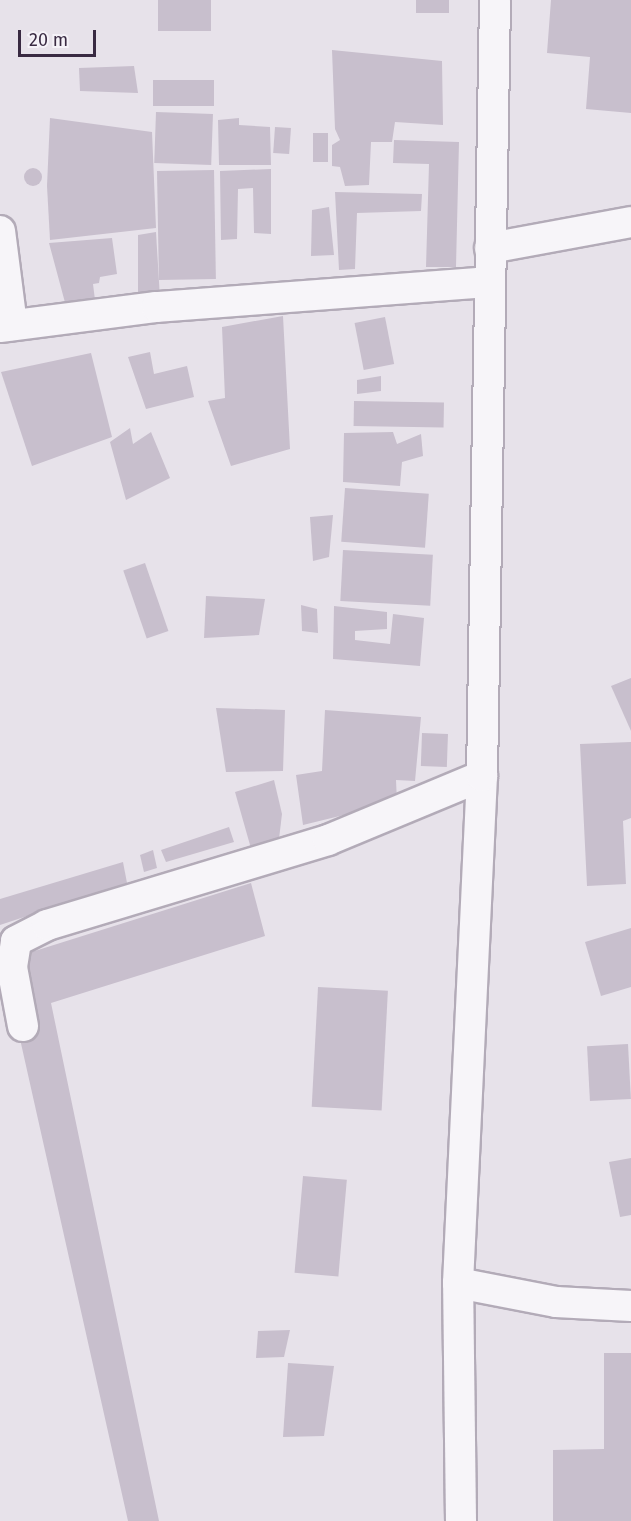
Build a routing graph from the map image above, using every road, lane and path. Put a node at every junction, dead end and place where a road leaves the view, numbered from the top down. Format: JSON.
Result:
{"nodes":[{"id":1,"x":495,"y":0,"type":"edge"},
{"id":2,"x":631,"y":222,"type":"edge"},
{"id":3,"x":0,"y":231,"type":"edge"},
{"id":4,"x":490,"y":248,"type":"junction"},
{"id":5,"x":489,"y":282,"type":"junction"},
{"id":6,"x":6,"y":326,"type":"edge"},
{"id":7,"x":482,"y":776,"type":"junction"},
{"id":8,"x":23,"y":1026,"type":"dead end"},
{"id":9,"x":458,"y":1283,"type":"junction"},
{"id":10,"x":631,"y":1306,"type":"edge"},
{"id":11,"x":461,"y":1521,"type":"edge"}],
"edges":[{"from":1,"to":4,"type":"street"},
{"from":2,"to":4,"type":"street"},
{"from":3,"to":6,"type":"street"},
{"from":4,"to":5,"type":"street"},
{"from":5,"to":6,"type":"street"},
{"from":5,"to":7,"type":"street"},
{"from":7,"to":8,"type":"street"},
{"from":7,"to":9,"type":"street"},
{"from":9,"to":10,"type":"street"},
{"from":9,"to":11,"type":"street"}]}
